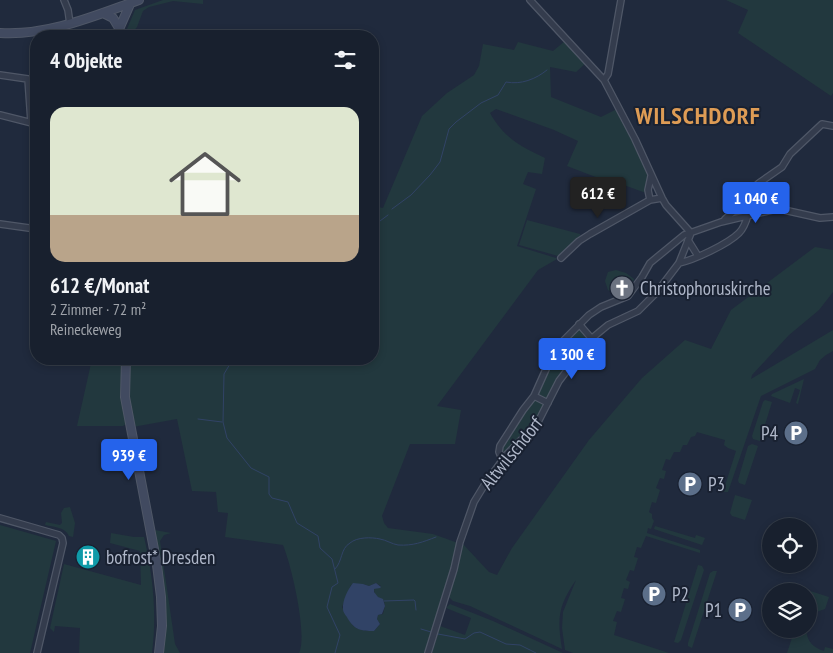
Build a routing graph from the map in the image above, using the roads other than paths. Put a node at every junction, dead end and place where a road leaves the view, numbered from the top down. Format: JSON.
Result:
{"nodes":[{"id":1,"x":64,"y":0,"type":"edge"},
{"id":2,"x":530,"y":0,"type":"edge"},
{"id":3,"x":621,"y":0,"type":"edge"},
{"id":4,"x":134,"y":1,"type":"edge"},
{"id":5,"x":102,"y":13,"type":"junction"},
{"id":6,"x":70,"y":24,"type":"junction"},
{"id":7,"x":42,"y":30,"type":"edge"},
{"id":8,"x":117,"y":30,"type":"edge"},
{"id":9,"x":119,"y":30,"type":"edge"},
{"id":10,"x":30,"y":31,"type":"edge"},
{"id":11,"x":0,"y":33,"type":"edge"},
{"id":12,"x":0,"y":75,"type":"edge"},
{"id":13,"x":604,"y":80,"type":"junction"},
{"id":14,"x":30,"y":94,"type":"edge"},
{"id":15,"x":0,"y":115,"type":"edge"},
{"id":16,"x":30,"y":122,"type":"edge"},
{"id":17,"x":833,"y":126,"type":"edge"},
{"id":18,"x":651,"y":175,"type":"junction"},
{"id":19,"x":748,"y":194,"type":"junction"},
{"id":20,"x":662,"y":198,"type":"junction"},
{"id":21,"x":650,"y":200,"type":"junction"},
{"id":22,"x":766,"y":211,"type":"junction"},
{"id":23,"x":748,"y":215,"type":"junction"},
{"id":24,"x":830,"y":218,"type":"edge"},
{"id":25,"x":721,"y":222,"type":"junction"},
{"id":26,"x":0,"y":224,"type":"edge"},
{"id":27,"x":30,"y":228,"type":"edge"},
{"id":28,"x":691,"y":233,"type":"junction"},
{"id":29,"x":688,"y":240,"type":"junction"},
{"id":30,"x":698,"y":256,"type":"junction"},
{"id":31,"x":561,"y":258,"type":"dead end"},
{"id":32,"x":678,"y":263,"type":"junction"},
{"id":33,"x":579,"y":324,"type":"junction"},
{"id":34,"x":592,"y":339,"type":"junction"},
{"id":35,"x":126,"y":365,"type":"edge"},
{"id":36,"x":534,"y":396,"type":"junction"},
{"id":37,"x":548,"y":403,"type":"junction"},
{"id":38,"x":502,"y":459,"type":"junction"},
{"id":39,"x":0,"y":518,"type":"edge"},
{"id":40,"x":38,"y":653,"type":"edge"},
{"id":41,"x":159,"y":653,"type":"edge"},
{"id":42,"x":428,"y":653,"type":"edge"}],
"edges":[{"from":1,"to":6,"type":"street"},
{"from":2,"to":13,"type":"street"},
{"from":3,"to":13,"type":"street"},
{"from":4,"to":5,"type":"main road"},
{"from":4,"to":9,"type":"main road"},
{"from":5,"to":6,"type":"main road"},
{"from":5,"to":8,"type":"main road"},
{"from":6,"to":7,"type":"main road"},
{"from":10,"to":11,"type":"main road"},
{"from":12,"to":14,"type":"street"},
{"from":13,"to":18,"type":"street"},
{"from":15,"to":16,"type":"street"},
{"from":17,"to":19,"type":"street"},
{"from":18,"to":20,"type":"street"},
{"from":18,"to":21,"type":"street"},
{"from":19,"to":22,"type":"street"},
{"from":19,"to":25,"type":"street"},
{"from":20,"to":21,"type":"street"},
{"from":20,"to":28,"type":"street"},
{"from":21,"to":31,"type":"street"},
{"from":22,"to":23,"type":"street"},
{"from":22,"to":24,"type":"street"},
{"from":23,"to":25,"type":"street"},
{"from":23,"to":30,"type":"street"},
{"from":25,"to":28,"type":"street"},
{"from":26,"to":27,"type":"street"},
{"from":28,"to":29,"type":"street","name":"Altwilschdorf"},
{"from":28,"to":33,"type":"street"},
{"from":29,"to":30,"type":"street"},
{"from":29,"to":32,"type":"street","name":"Altwilschdorf"},
{"from":30,"to":32,"type":"street"},
{"from":32,"to":34,"type":"street","name":"Altwilschdorf"},
{"from":33,"to":34,"type":"street"},
{"from":33,"to":36,"type":"street"},
{"from":34,"to":37,"type":"street","name":"Altwilschdorf"},
{"from":35,"to":41,"type":"main road"},
{"from":36,"to":37,"type":"street"},
{"from":36,"to":38,"type":"street"},
{"from":37,"to":38,"type":"street","name":"Altwilschdorf"},
{"from":38,"to":42,"type":"street","name":"Altwilschdorf"},
{"from":39,"to":40,"type":"street"}]}
